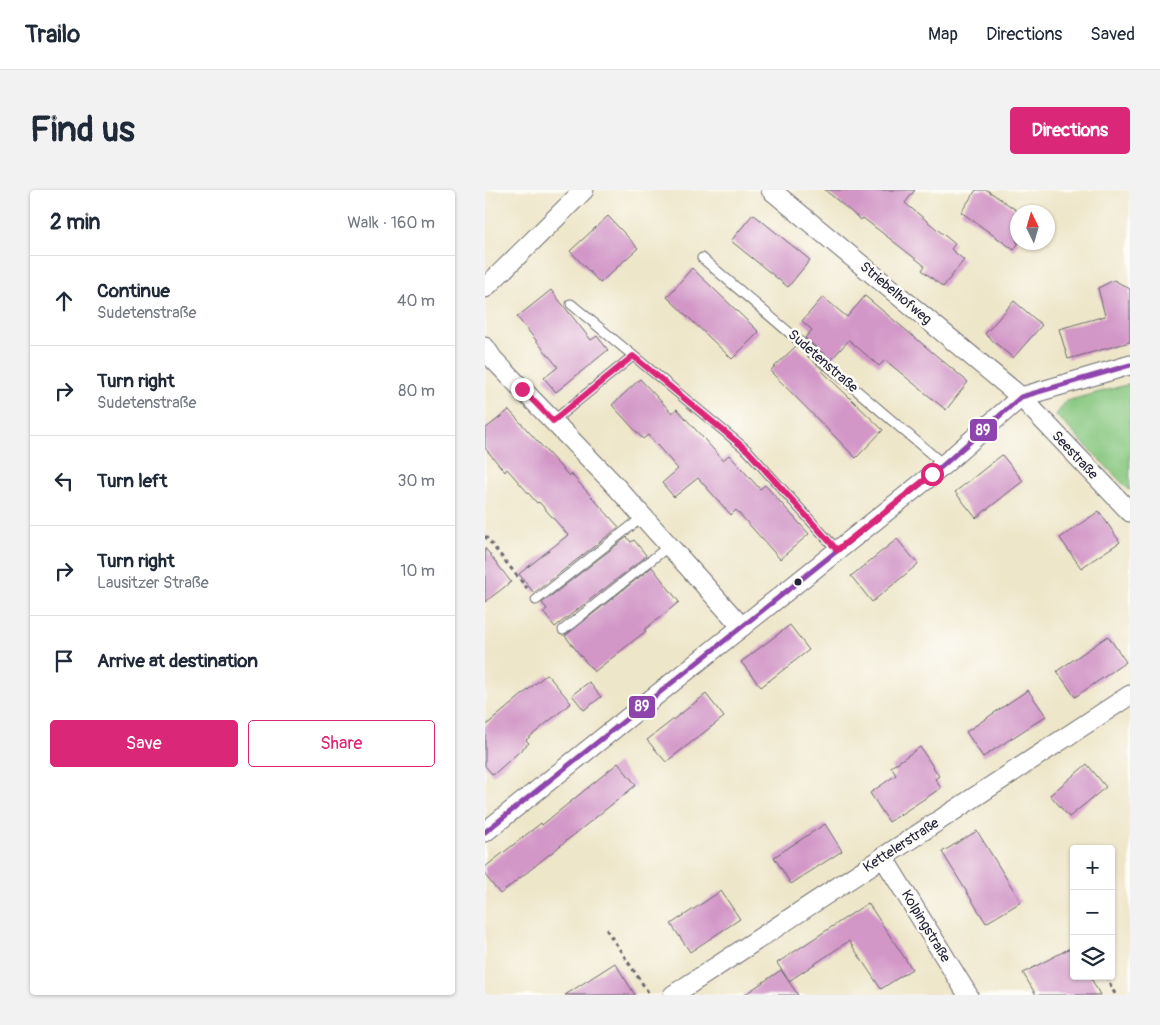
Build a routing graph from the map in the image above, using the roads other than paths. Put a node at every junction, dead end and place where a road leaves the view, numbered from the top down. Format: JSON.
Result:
{"nodes":[{"id":1,"x":584,"y":190,"type":"edge"},
{"id":2,"x":771,"y":190,"type":"edge"},
{"id":3,"x":702,"y":258,"type":"dead end"},
{"id":4,"x":485,"y":288,"type":"edge"},
{"id":5,"x":571,"y":304,"type":"dead end"},
{"id":6,"x":485,"y":348,"type":"edge"},
{"id":7,"x":633,"y":356,"type":"junction"},
{"id":8,"x":1130,"y":365,"type":"edge"},
{"id":9,"x":1021,"y":398,"type":"junction"},
{"id":10,"x":553,"y":421,"type":"junction"},
{"id":11,"x":944,"y":465,"type":"junction"},
{"id":12,"x":1130,"y":512,"type":"edge"},
{"id":13,"x":643,"y":516,"type":"junction"},
{"id":14,"x":669,"y":546,"type":"junction"},
{"id":15,"x":837,"y":550,"type":"junction"},
{"id":16,"x":536,"y":600,"type":"road end"},
{"id":17,"x":742,"y":627,"type":"junction"},
{"id":18,"x":563,"y":630,"type":"dead end"},
{"id":19,"x":1130,"y":695,"type":"edge"},
{"id":20,"x":485,"y":832,"type":"edge"},
{"id":21,"x":883,"y":857,"type":"junction"},
{"id":22,"x":673,"y":995,"type":"edge"},
{"id":23,"x":968,"y":995,"type":"edge"}],
"edges":[{"from":1,"to":4,"type":"street"},
{"from":2,"to":9,"type":"street","name":"Striebelhofweg"},
{"from":3,"to":11,"type":"lane","name":"Sudetenstraße"},
{"from":5,"to":7,"type":"lane"},
{"from":6,"to":10,"type":"street"},
{"from":7,"to":10,"type":"lane"},
{"from":7,"to":15,"type":"lane"},
{"from":8,"to":9,"type":"street"},
{"from":9,"to":11,"type":"street"},
{"from":9,"to":12,"type":"street","name":"Seestraße"},
{"from":10,"to":13,"type":"street"},
{"from":11,"to":15,"type":"street"},
{"from":13,"to":14,"type":"street"},
{"from":13,"to":16,"type":"lane"},
{"from":14,"to":17,"type":"street"},
{"from":14,"to":18,"type":"lane"},
{"from":15,"to":17,"type":"street"},
{"from":17,"to":20,"type":"street"},
{"from":19,"to":21,"type":"street","name":"Kettelerstraße"},
{"from":21,"to":22,"type":"street","name":"Kettelerstraße"},
{"from":21,"to":23,"type":"street","name":"Kolpingstraße"}]}
